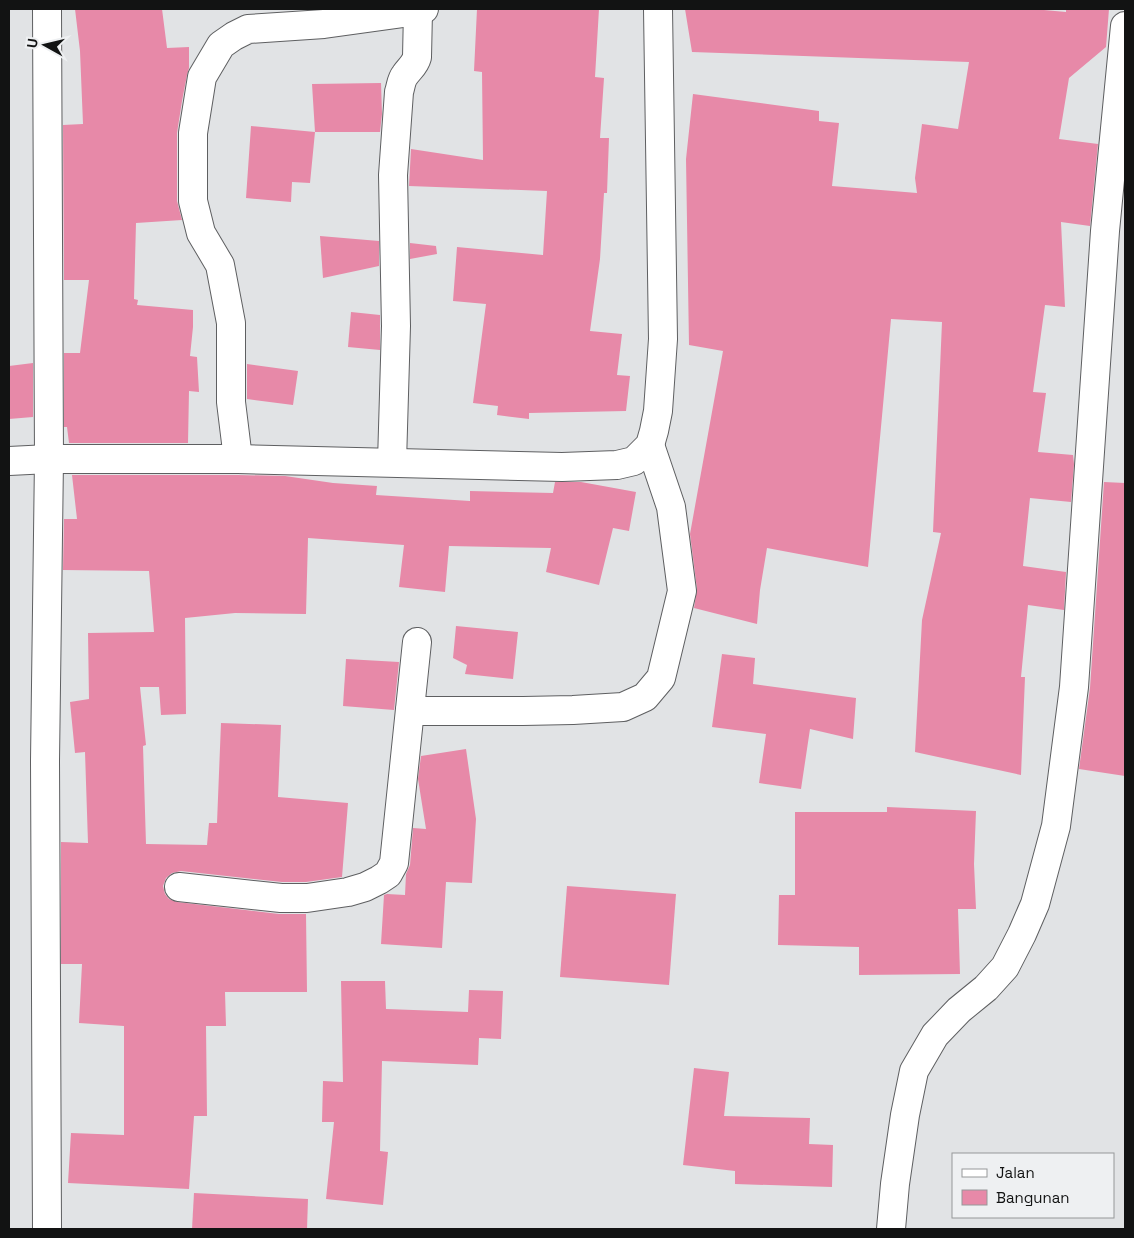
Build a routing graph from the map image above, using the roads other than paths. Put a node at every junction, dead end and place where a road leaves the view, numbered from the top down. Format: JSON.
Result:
{"nodes":[{"id":1,"x":47,"y":9,"type":"edge"},
{"id":2,"x":658,"y":9,"type":"edge"},
{"id":3,"x":421,"y":10,"type":"edge"},
{"id":4,"x":1125,"y":26,"type":"edge"},
{"id":5,"x":1115,"y":232,"type":"edge"},
{"id":6,"x":650,"y":445,"type":"junction"},
{"id":7,"x":49,"y":459,"type":"junction"},
{"id":8,"x":238,"y":459,"type":"junction"},
{"id":9,"x":9,"y":461,"type":"edge"},
{"id":10,"x":392,"y":462,"type":"junction"},
{"id":11,"x":417,"y":642,"type":"dead end"},
{"id":12,"x":410,"y":711,"type":"junction"},
{"id":13,"x":179,"y":887,"type":"dead end"},
{"id":14,"x":47,"y":1229,"type":"edge"},
{"id":15,"x":891,"y":1229,"type":"edge"}],
"edges":[{"from":1,"to":7,"type":"street"},
{"from":2,"to":6,"type":"street"},
{"from":3,"to":8,"type":"street"},
{"from":3,"to":10,"type":"street"},
{"from":4,"to":5,"type":"street"},
{"from":5,"to":15,"type":"street"},
{"from":6,"to":10,"type":"street"},
{"from":6,"to":12,"type":"street"},
{"from":7,"to":8,"type":"street"},
{"from":7,"to":9,"type":"street"},
{"from":7,"to":14,"type":"street"},
{"from":8,"to":10,"type":"street"},
{"from":11,"to":12,"type":"street"},
{"from":12,"to":13,"type":"street"}]}
